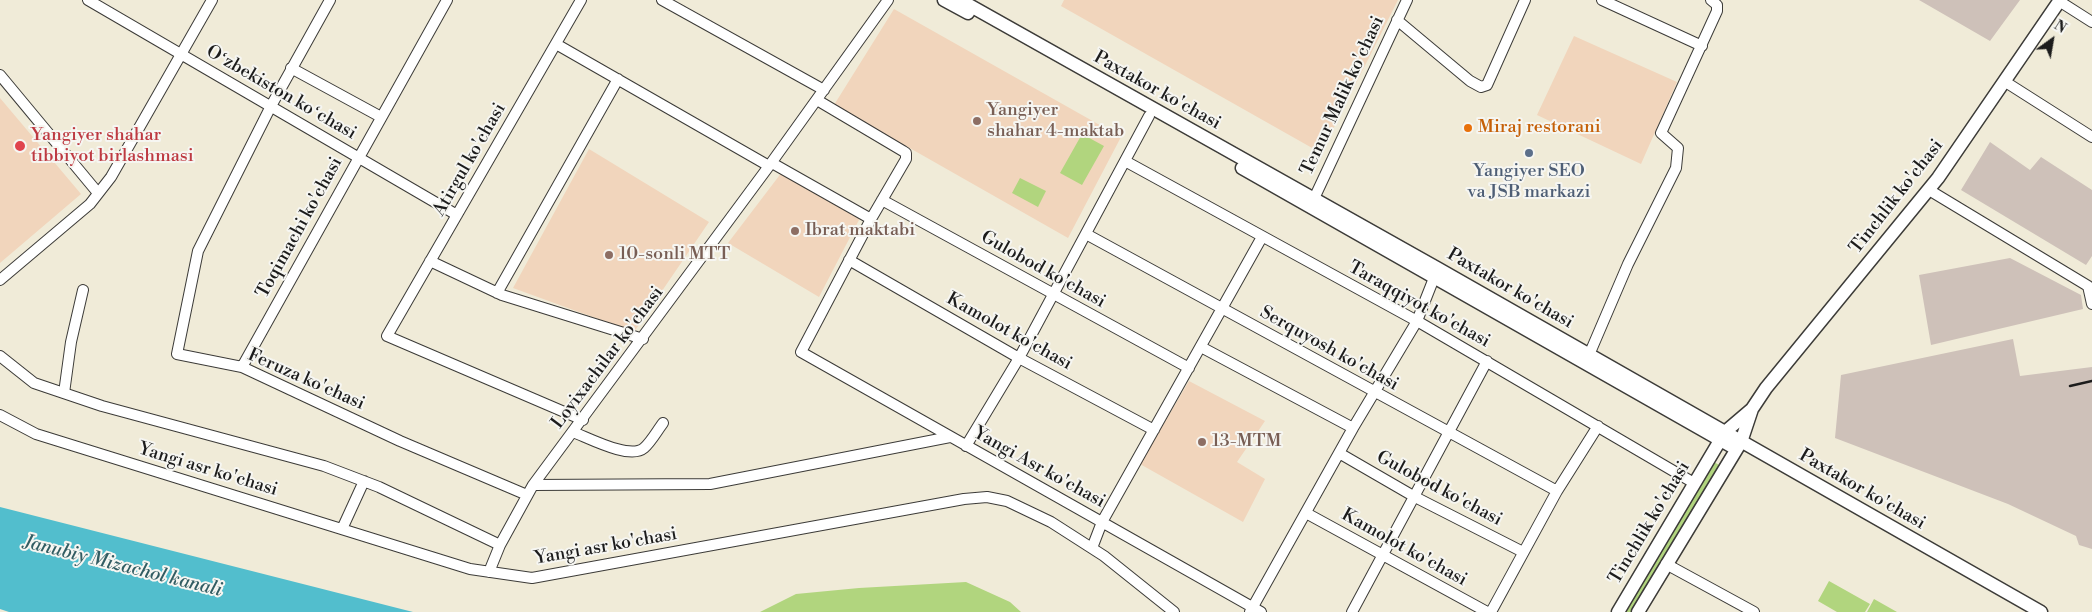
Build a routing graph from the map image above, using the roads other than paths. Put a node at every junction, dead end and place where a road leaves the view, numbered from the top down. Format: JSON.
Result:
{"nodes":[{"id":1,"x":88,"y":0,"type":"edge"},
{"id":2,"x":212,"y":0,"type":"edge"},
{"id":3,"x":330,"y":0,"type":"edge"},
{"id":4,"x":447,"y":0,"type":"edge"},
{"id":5,"x":581,"y":0,"type":"edge"},
{"id":6,"x":662,"y":0,"type":"edge"},
{"id":7,"x":888,"y":0,"type":"edge"},
{"id":8,"x":944,"y":0,"type":"edge"},
{"id":9,"x":960,"y":0,"type":"edge"},
{"id":10,"x":1407,"y":0,"type":"edge"},
{"id":11,"x":1525,"y":0,"type":"edge"},
{"id":12,"x":1602,"y":0,"type":"edge"},
{"id":13,"x":1711,"y":0,"type":"edge"},
{"id":14,"x":2060,"y":0,"type":"edge"},
{"id":15,"x":1397,"y":20,"type":"junction"},
{"id":16,"x":2092,"y":22,"type":"edge"},
{"id":17,"x":556,"y":44,"type":"junction"},
{"id":18,"x":1702,"y":46,"type":"junction"},
{"id":19,"x":181,"y":54,"type":"junction"},
{"id":20,"x":291,"y":68,"type":"junction"},
{"id":21,"x":0,"y":75,"type":"edge"},
{"id":22,"x":618,"y":79,"type":"junction"},
{"id":23,"x":2004,"y":81,"type":"junction"},
{"id":24,"x":824,"y":90,"type":"junction"},
{"id":25,"x":817,"y":100,"type":"junction"},
{"id":26,"x":271,"y":106,"type":"junction"},
{"id":27,"x":1150,"y":116,"type":"junction"},
{"id":28,"x":381,"y":117,"type":"junction"},
{"id":29,"x":2092,"y":137,"type":"edge"},
{"id":30,"x":358,"y":156,"type":"junction"},
{"id":31,"x":1125,"y":161,"type":"junction"},
{"id":32,"x":771,"y":165,"type":"junction"},
{"id":33,"x":1928,"y":190,"type":"junction"},
{"id":34,"x":98,"y":193,"type":"junction"},
{"id":35,"x":882,"y":200,"type":"junction"},
{"id":36,"x":1312,"y":202,"type":"junction"},
{"id":37,"x":457,"y":215,"type":"junction"},
{"id":38,"x":871,"y":219,"type":"junction"},
{"id":39,"x":1086,"y":234,"type":"junction"},
{"id":40,"x":1262,"y":237,"type":"junction"},
{"id":41,"x":849,"y":260,"type":"junction"},
{"id":42,"x":430,"y":261,"type":"junction"},
{"id":43,"x":1434,"y":278,"type":"junction"},
{"id":44,"x":0,"y":280,"type":"edge"},
{"id":45,"x":83,"y":290,"type":"dead end"},
{"id":46,"x":497,"y":293,"type":"junction"},
{"id":47,"x":1053,"y":295,"type":"junction"},
{"id":48,"x":2092,"y":304,"type":"edge"},
{"id":49,"x":1221,"y":308,"type":"junction"},
{"id":50,"x":1417,"y":321,"type":"junction"},
{"id":51,"x":643,"y":339,"type":"junction"},
{"id":52,"x":1201,"y":346,"type":"junction"},
{"id":53,"x":1589,"y":355,"type":"junction"},
{"id":54,"x":0,"y":356,"type":"edge"},
{"id":55,"x":1019,"y":358,"type":"junction"},
{"id":56,"x":1487,"y":361,"type":"junction"},
{"id":57,"x":242,"y":368,"type":"junction"},
{"id":58,"x":1189,"y":368,"type":"junction"},
{"id":59,"x":1374,"y":392,"type":"junction"},
{"id":60,"x":64,"y":393,"type":"junction"},
{"id":61,"x":1752,"y":409,"type":"junction"},
{"id":62,"x":0,"y":415,"type":"edge"},
{"id":63,"x":583,"y":420,"type":"junction"},
{"id":64,"x":663,"y":423,"type":"dead end"},
{"id":65,"x":1598,"y":426,"type":"junction"},
{"id":66,"x":1353,"y":428,"type":"junction"},
{"id":67,"x":1154,"y":430,"type":"junction"},
{"id":68,"x":573,"y":432,"type":"junction"},
{"id":69,"x":1449,"y":432,"type":"junction"},
{"id":70,"x":1722,"y":436,"type":"junction"},
{"id":71,"x":950,"y":437,"type":"junction"},
{"id":72,"x":1739,"y":445,"type":"junction"},
{"id":73,"x":966,"y":446,"type":"junction"},
{"id":74,"x":1339,"y":452,"type":"junction"},
{"id":75,"x":364,"y":481,"type":"junction"},
{"id":76,"x":1694,"y":483,"type":"junction"},
{"id":77,"x":533,"y":485,"type":"junction"},
{"id":78,"x":1557,"y":491,"type":"junction"},
{"id":79,"x":527,"y":495,"type":"junction"},
{"id":80,"x":1415,"y":497,"type":"junction"},
{"id":81,"x":1306,"y":513,"type":"junction"},
{"id":82,"x":1102,"y":522,"type":"junction"},
{"id":83,"x":342,"y":529,"type":"junction"},
{"id":84,"x":500,"y":545,"type":"junction"},
{"id":85,"x":1092,"y":548,"type":"junction"},
{"id":86,"x":1523,"y":552,"type":"junction"},
{"id":87,"x":1384,"y":555,"type":"junction"},
{"id":88,"x":1666,"y":564,"type":"junction"},
{"id":89,"x":489,"y":572,"type":"junction"},
{"id":90,"x":1255,"y":610,"type":"edge"},
{"id":91,"x":1174,"y":612,"type":"edge"},
{"id":92,"x":1352,"y":612,"type":"edge"},
{"id":93,"x":1489,"y":612,"type":"edge"},
{"id":94,"x":1618,"y":612,"type":"edge"},
{"id":95,"x":1638,"y":612,"type":"edge"},
{"id":96,"x":1754,"y":612,"type":"edge"},
{"id":97,"x":2024,"y":612,"type":"edge"},
{"id":98,"x":2041,"y":612,"type":"edge"}],
"edges":[{"from":1,"to":19,"type":"street","name":"Oʻzbekiston koʻchasi"},
{"from":2,"to":19,"type":"street"},
{"from":3,"to":20,"type":"street","name":"Feruza ko'chasi"},
{"from":4,"to":28,"type":"street","name":"Toqimachi ko'chasi"},
{"from":5,"to":17,"type":"street","name":"Atirgul ko'chasi"},
{"from":6,"to":24,"type":"street"},
{"from":7,"to":24,"type":"street","name":"Loyixachilar ko'chasi"},
{"from":8,"to":27,"type":"main road","name":"Paxtakor ko'chasi"},
{"from":9,"to":36,"type":"main road","name":"Paxtakor ko'chasi"},
{"from":10,"to":15,"type":"street","name":"Temur Malik ko'chasi"},
{"from":11,"to":15,"type":"street"},
{"from":12,"to":18,"type":"street"},
{"from":13,"to":18,"type":"street"},
{"from":14,"to":16,"type":"street"},
{"from":14,"to":23,"type":"main road","name":"Tinchlik ko'chasi"},
{"from":15,"to":36,"type":"street","name":"Temur Malik ko'chasi"},
{"from":17,"to":22,"type":"street"},
{"from":17,"to":37,"type":"street","name":"Atirgul ko'chasi"},
{"from":18,"to":53,"type":"street"},
{"from":19,"to":26,"type":"street","name":"Oʻzbekiston koʻchasi"},
{"from":19,"to":34,"type":"street"},
{"from":20,"to":26,"type":"street","name":"Feruza ko'chasi"},
{"from":20,"to":28,"type":"street"},
{"from":21,"to":34,"type":"street"},
{"from":22,"to":32,"type":"street"},
{"from":22,"to":46,"type":"street"},
{"from":23,"to":29,"type":"street"},
{"from":23,"to":33,"type":"main road","name":"Tinchlik ko'chasi"},
{"from":24,"to":25,"type":"street","name":"Loyixachilar ko'chasi"},
{"from":25,"to":32,"type":"street","name":"Loyixachilar ko'chasi"},
{"from":25,"to":35,"type":"street"},
{"from":26,"to":30,"type":"street","name":"Oʻzbekiston koʻchasi"},
{"from":26,"to":57,"type":"street","name":"Feruza ko'chasi"},
{"from":27,"to":31,"type":"street"},
{"from":27,"to":36,"type":"main road","name":"Paxtakor ko'chasi"},
{"from":28,"to":30,"type":"street","name":"Toqimachi ko'chasi"},
{"from":30,"to":37,"type":"street","name":"Oʻzbekiston koʻchasi"},
{"from":30,"to":57,"type":"street","name":"Toqimachi ko'chasi"},
{"from":31,"to":39,"type":"street"},
{"from":31,"to":40,"type":"street","name":"Taraqqiyot ko'chasi"},
{"from":32,"to":38,"type":"street"},
{"from":32,"to":51,"type":"street","name":"Loyixachilar ko'chasi"},
{"from":33,"to":48,"type":"street"},
{"from":33,"to":61,"type":"main road","name":"Tinchlik ko'chasi"},
{"from":34,"to":44,"type":"street"},
{"from":35,"to":38,"type":"street"},
{"from":35,"to":47,"type":"street","name":"Gulobod ko'chasi"},
{"from":36,"to":43,"type":"main road","name":"Paxtakor ko'chasi"},
{"from":36,"to":53,"type":"main road","name":"Paxtakor ko'chasi"},
{"from":37,"to":42,"type":"street","name":"Atirgul ko'chasi"},
{"from":38,"to":41,"type":"street"},
{"from":39,"to":47,"type":"street"},
{"from":39,"to":49,"type":"street","name":"Serquyosh ko'chasi"},
{"from":40,"to":49,"type":"street"},
{"from":40,"to":50,"type":"street","name":"Taraqqiyot ko'chasi"},
{"from":41,"to":55,"type":"street","name":"Kamolot ko'chasi"},
{"from":41,"to":71,"type":"street","name":"Yangi Asr ko'chasi"},
{"from":42,"to":46,"type":"street"},
{"from":42,"to":63,"type":"street","name":"Atirgul ko'chasi"},
{"from":43,"to":50,"type":"street"},
{"from":43,"to":70,"type":"main road","name":"Paxtakor ko'chasi"},
{"from":45,"to":60,"type":"street"},
{"from":46,"to":51,"type":"street"},
{"from":47,"to":55,"type":"street"},
{"from":47,"to":58,"type":"street","name":"Gulobod ko'chasi"},
{"from":49,"to":52,"type":"street"},
{"from":49,"to":59,"type":"street","name":"Serquyosh ko'chasi"},
{"from":50,"to":56,"type":"street","name":"Taraqqiyot ko'chasi"},
{"from":50,"to":59,"type":"street"},
{"from":51,"to":63,"type":"street","name":"Loyixachilar ko'chasi"},
{"from":52,"to":58,"type":"street"},
{"from":52,"to":66,"type":"street"},
{"from":53,"to":70,"type":"main road","name":"Paxtakor ko'chasi"},
{"from":54,"to":60,"type":"street"},
{"from":55,"to":67,"type":"street","name":"Kamolot ko'chasi"},
{"from":55,"to":73,"type":"street"},
{"from":56,"to":65,"type":"street","name":"Taraqqiyot ko'chasi"},
{"from":56,"to":69,"type":"street"},
{"from":57,"to":79,"type":"street","name":"Feruza ko'chasi"},
{"from":58,"to":67,"type":"street"},
{"from":59,"to":66,"type":"street"},
{"from":59,"to":69,"type":"street","name":"Serquyosh ko'chasi"},
{"from":60,"to":75,"type":"street"},
{"from":61,"to":70,"type":"main road","name":"Tinchlik ko'chasi"},
{"from":61,"to":72,"type":"main road","name":"Tinchlik ko'chasi"},
{"from":62,"to":83,"type":"street","name":"Yangi asr ko'chasi"},
{"from":63,"to":68,"type":"street","name":"Loyixachilar ko'chasi"},
{"from":64,"to":68,"type":"street"},
{"from":65,"to":76,"type":"street","name":"Taraqqiyot ko'chasi"},
{"from":65,"to":78,"type":"street"},
{"from":66,"to":74,"type":"street"},
{"from":67,"to":82,"type":"street"},
{"from":68,"to":77,"type":"street","name":"Loyixachilar ko'chasi"},
{"from":69,"to":78,"type":"street","name":"Serquyosh ko'chasi"},
{"from":69,"to":80,"type":"street"},
{"from":70,"to":72,"type":"main road","name":"Paxtakor ko'chasi"},
{"from":70,"to":76,"type":"main road","name":"Tinchlik ko'chasi"},
{"from":71,"to":73,"type":"street","name":"Yangi Asr ko'chasi"},
{"from":71,"to":77,"type":"street"},
{"from":72,"to":88,"type":"main road","name":"Tinchlik ko'chasi"},
{"from":72,"to":97,"type":"main road","name":"Paxtakor ko'chasi"},
{"from":72,"to":98,"type":"main road","name":"Paxtakor ko'chasi"},
{"from":73,"to":82,"type":"street","name":"Yangi Asr ko'chasi"},
{"from":74,"to":80,"type":"street","name":"Gulobod ko'chasi"},
{"from":74,"to":81,"type":"street"},
{"from":75,"to":83,"type":"street"},
{"from":75,"to":84,"type":"street"},
{"from":76,"to":94,"type":"main road","name":"Tinchlik ko'chasi"},
{"from":77,"to":79,"type":"street","name":"Loyixachilar ko'chasi"},
{"from":78,"to":86,"type":"street"},
{"from":79,"to":84,"type":"street","name":"Loyixachilar ko'chasi"},
{"from":80,"to":86,"type":"street","name":"Gulobod ko'chasi"},
{"from":80,"to":87,"type":"street"},
{"from":81,"to":87,"type":"street","name":"Kamolot ko'chasi"},
{"from":81,"to":90,"type":"street"},
{"from":82,"to":85,"type":"street"},
{"from":82,"to":90,"type":"street","name":"Yangi Asr ko'chasi"},
{"from":83,"to":89,"type":"street","name":"Yangi asr ko'chasi"},
{"from":84,"to":89,"type":"street","name":"Loyixachilar ko'chasi"},
{"from":85,"to":89,"type":"street","name":"Yangi asr ko'chasi"},
{"from":85,"to":91,"type":"street","name":"Yangi asr ko'chasi"},
{"from":86,"to":93,"type":"street"},
{"from":87,"to":92,"type":"street"},
{"from":87,"to":93,"type":"street","name":"Kamolot ko'chasi"},
{"from":88,"to":95,"type":"main road","name":"Tinchlik ko'chasi"},
{"from":88,"to":96,"type":"street"}]}
